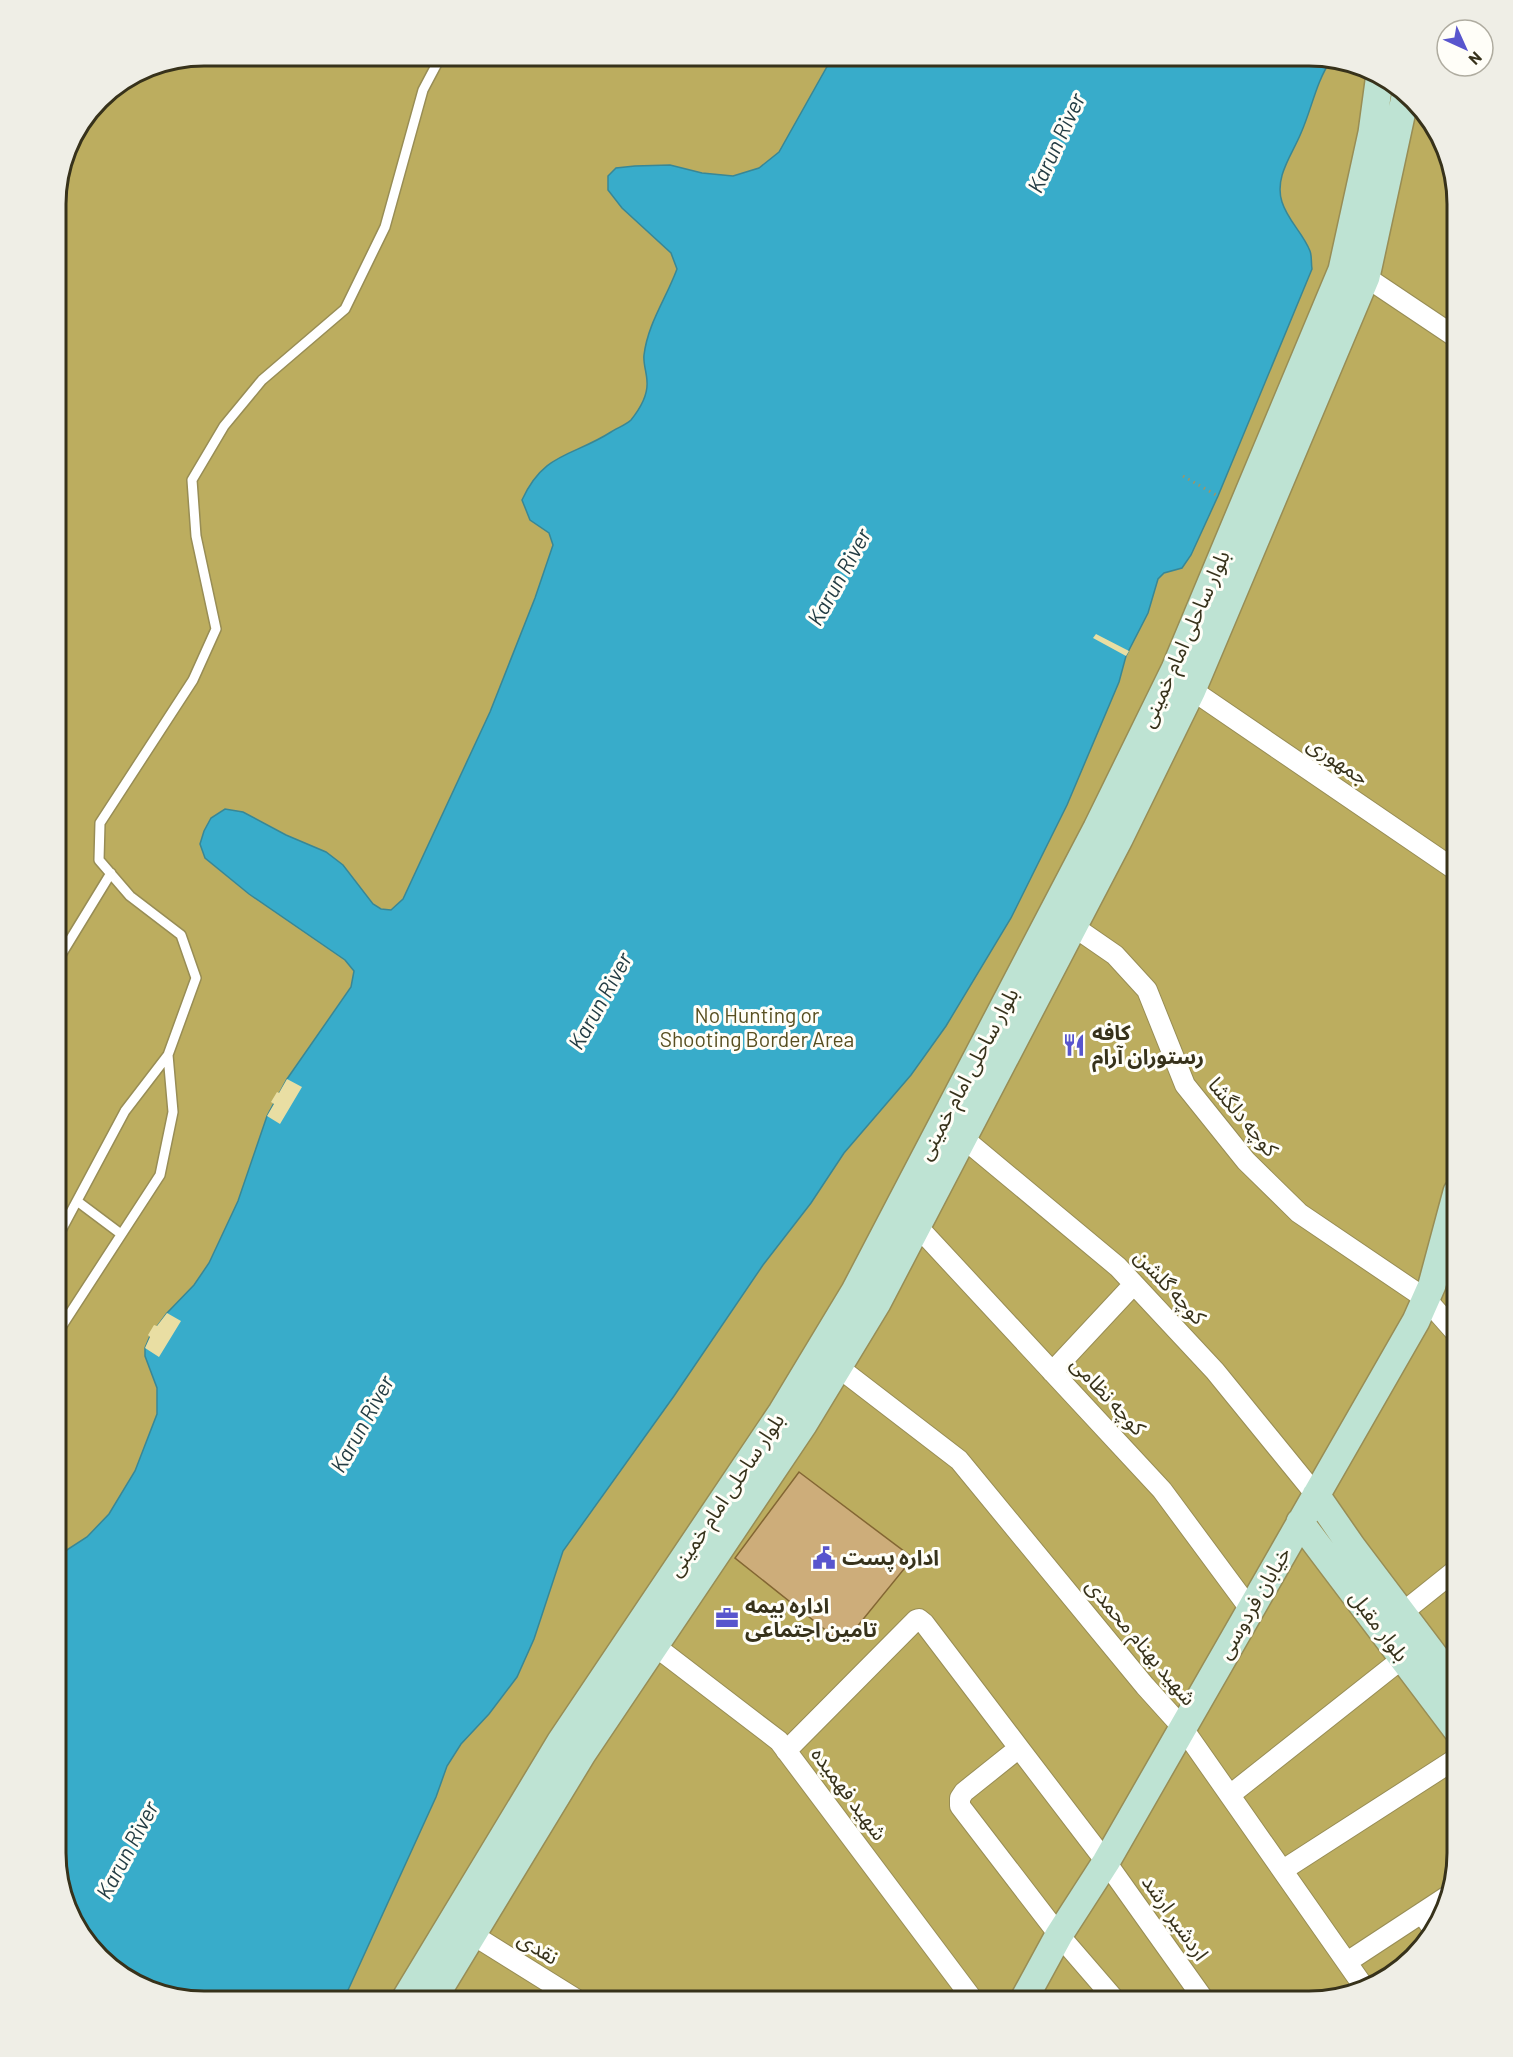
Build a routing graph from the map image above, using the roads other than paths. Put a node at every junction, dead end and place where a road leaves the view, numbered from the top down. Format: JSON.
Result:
{"nodes":[{"id":1,"x":436,"y":66,"type":"edge"},
{"id":2,"x":1379,"y":85,"type":"edge"},
{"id":3,"x":1403,"y":103,"type":"edge"},
{"id":4,"x":1354,"y":273,"type":"junction"},
{"id":5,"x":1447,"y":331,"type":"edge"},
{"id":6,"x":1182,"y":683,"type":"junction"},
{"id":7,"x":1447,"y":864,"type":"edge"},
{"id":8,"x":111,"y":873,"type":"junction"},
{"id":9,"x":1073,"y":926,"type":"junction"},
{"id":10,"x":66,"y":947,"type":"edge"},
{"id":11,"x":168,"y":1054,"type":"junction"},
{"id":12,"x":963,"y":1138,"type":"junction"},
{"id":13,"x":77,"y":1201,"type":"junction"},
{"id":14,"x":66,"y":1221,"type":"edge"},
{"id":15,"x":917,"y":1226,"type":"junction"},
{"id":16,"x":1447,"y":1231,"type":"edge"},
{"id":17,"x":121,"y":1234,"type":"junction"},
{"id":18,"x":1134,"y":1284,"type":"junction"},
{"id":19,"x":1426,"y":1299,"type":"junction"},
{"id":20,"x":67,"y":1317,"type":"edge"},
{"id":21,"x":1447,"y":1322,"type":"edge"},
{"id":22,"x":838,"y":1367,"type":"junction"},
{"id":23,"x":1052,"y":1372,"type":"junction"},
{"id":24,"x":1316,"y":1495,"type":"junction"},
{"id":25,"x":1300,"y":1522,"type":"junction"},
{"id":26,"x":1447,"y":1578,"type":"edge"},
{"id":27,"x":1250,"y":1609,"type":"junction"},
{"id":28,"x":1402,"y":1613,"type":"junction"},
{"id":29,"x":655,"y":1646,"type":"junction"},
{"id":30,"x":1403,"y":1658,"type":"junction"},
{"id":31,"x":1447,"y":1672,"type":"edge"},
{"id":32,"x":1447,"y":1716,"type":"edge"},
{"id":33,"x":1182,"y":1727,"type":"junction"},
{"id":34,"x":1020,"y":1748,"type":"junction"},
{"id":35,"x":786,"y":1751,"type":"junction"},
{"id":36,"x":1447,"y":1765,"type":"edge"},
{"id":37,"x":1230,"y":1795,"type":"junction"},
{"id":38,"x":1106,"y":1862,"type":"junction"},
{"id":39,"x":1283,"y":1870,"type":"junction"},
{"id":40,"x":1437,"y":1902,"type":"edge"},
{"id":41,"x":1422,"y":1913,"type":"junction"},
{"id":42,"x":1428,"y":1922,"type":"edge"},
{"id":43,"x":462,"y":1928,"type":"junction"},
{"id":44,"x":1059,"y":1935,"type":"junction"},
{"id":45,"x":1347,"y":1962,"type":"junction"},
{"id":46,"x":1360,"y":1981,"type":"edge"},
{"id":47,"x":412,"y":1991,"type":"edge"},
{"id":48,"x":436,"y":1991,"type":"edge"},
{"id":49,"x":563,"y":1991,"type":"edge"},
{"id":50,"x":966,"y":1991,"type":"edge"},
{"id":51,"x":1028,"y":1991,"type":"edge"},
{"id":52,"x":1107,"y":1991,"type":"edge"},
{"id":53,"x":1198,"y":1991,"type":"edge"}],
"edges":[{"from":1,"to":8,"type":"lane"},
{"from":2,"to":4,"type":"main road","name":"بلوار ساحلی امام خمینی"},
{"from":3,"to":4,"type":"main road","name":"بلوار ساحلی امام خمینی"},
{"from":4,"to":5,"type":"street"},
{"from":4,"to":6,"type":"main road","name":"بلوار ساحلی امام خمینی"},
{"from":6,"to":7,"type":"street","name":"جمهوری"},
{"from":6,"to":9,"type":"main road","name":"بلوار ساحلی امام خمینی"},
{"from":6,"to":43,"type":"main road","name":"بلوار ساحلی امام خمینی"},
{"from":8,"to":10,"type":"lane"},
{"from":8,"to":11,"type":"lane"},
{"from":9,"to":12,"type":"main road","name":"بلوار ساحلی امام خمینی"},
{"from":9,"to":19,"type":"street","name":"کوچه دلگشا"},
{"from":11,"to":13,"type":"lane"},
{"from":11,"to":17,"type":"lane"},
{"from":12,"to":15,"type":"main road","name":"بلوار ساحلی امام خمینی"},
{"from":12,"to":18,"type":"street","name":"کوچه گلشن"},
{"from":13,"to":14,"type":"lane"},
{"from":13,"to":17,"type":"lane"},
{"from":15,"to":22,"type":"main road","name":"بلوار ساحلی امام خمینی"},
{"from":15,"to":23,"type":"street","name":"کوچه نظامی"},
{"from":16,"to":19,"type":"main road","name":"خیابان فردوسی"},
{"from":17,"to":20,"type":"lane"},
{"from":18,"to":23,"type":"street"},
{"from":18,"to":24,"type":"street","name":"کوچه گلشن"},
{"from":19,"to":21,"type":"street","name":"کوچه دلگشا"},
{"from":19,"to":24,"type":"main road","name":"خیابان فردوسی"},
{"from":22,"to":29,"type":"main road","name":"بلوار ساحلی امام خمینی"},
{"from":22,"to":33,"type":"street","name":"شهید بهنام محمدی"},
{"from":23,"to":27,"type":"street","name":"کوچه نظامی"},
{"from":24,"to":25,"type":"main road","name":"خیابان فردوسی"},
{"from":24,"to":28,"type":"main road","name":"بلوار مقبل"},
{"from":25,"to":27,"type":"main road","name":"خیابان فردوسی"},
{"from":25,"to":30,"type":"main road","name":"بلوار مقبل"},
{"from":26,"to":28,"type":"street"},
{"from":27,"to":33,"type":"main road","name":"خیابان فردوسی"},
{"from":28,"to":31,"type":"main road","name":"بلوار مقبل"},
{"from":29,"to":35,"type":"street","name":"شهید فهمیده"},
{"from":29,"to":43,"type":"main road","name":"بلوار ساحلی امام خمینی"},
{"from":30,"to":32,"type":"main road","name":"بلوار مقبل"},
{"from":30,"to":37,"type":"street"},
{"from":33,"to":37,"type":"street","name":"شهید بهنام محمدی"},
{"from":33,"to":38,"type":"main road","name":"خیابان فردوسی"},
{"from":34,"to":35,"type":"street","name":"اردشیر ارشد"},
{"from":34,"to":38,"type":"street","name":"اردشیر ارشد"},
{"from":34,"to":44,"type":"street"},
{"from":35,"to":50,"type":"street","name":"شهید فهمیده"},
{"from":36,"to":39,"type":"street"},
{"from":37,"to":39,"type":"street","name":"شهید بهنام محمدی"},
{"from":38,"to":44,"type":"main road","name":"خیابان فردوسی"},
{"from":38,"to":53,"type":"street","name":"اردشیر ارشد"},
{"from":39,"to":45,"type":"street","name":"شهید بهنام محمدی"},
{"from":40,"to":41,"type":"street"},
{"from":41,"to":42,"type":"street"},
{"from":41,"to":45,"type":"street"},
{"from":43,"to":47,"type":"main road","name":"بلوار ساحلی امام خمینی"},
{"from":43,"to":48,"type":"main road","name":"بلوار ساحلی امام خمینی"},
{"from":43,"to":49,"type":"street","name":"نقدی"},
{"from":44,"to":51,"type":"main road","name":"خیابان فردوسی"},
{"from":44,"to":52,"type":"street"},
{"from":45,"to":46,"type":"street","name":"شهید بهنام محمدی"}]}
